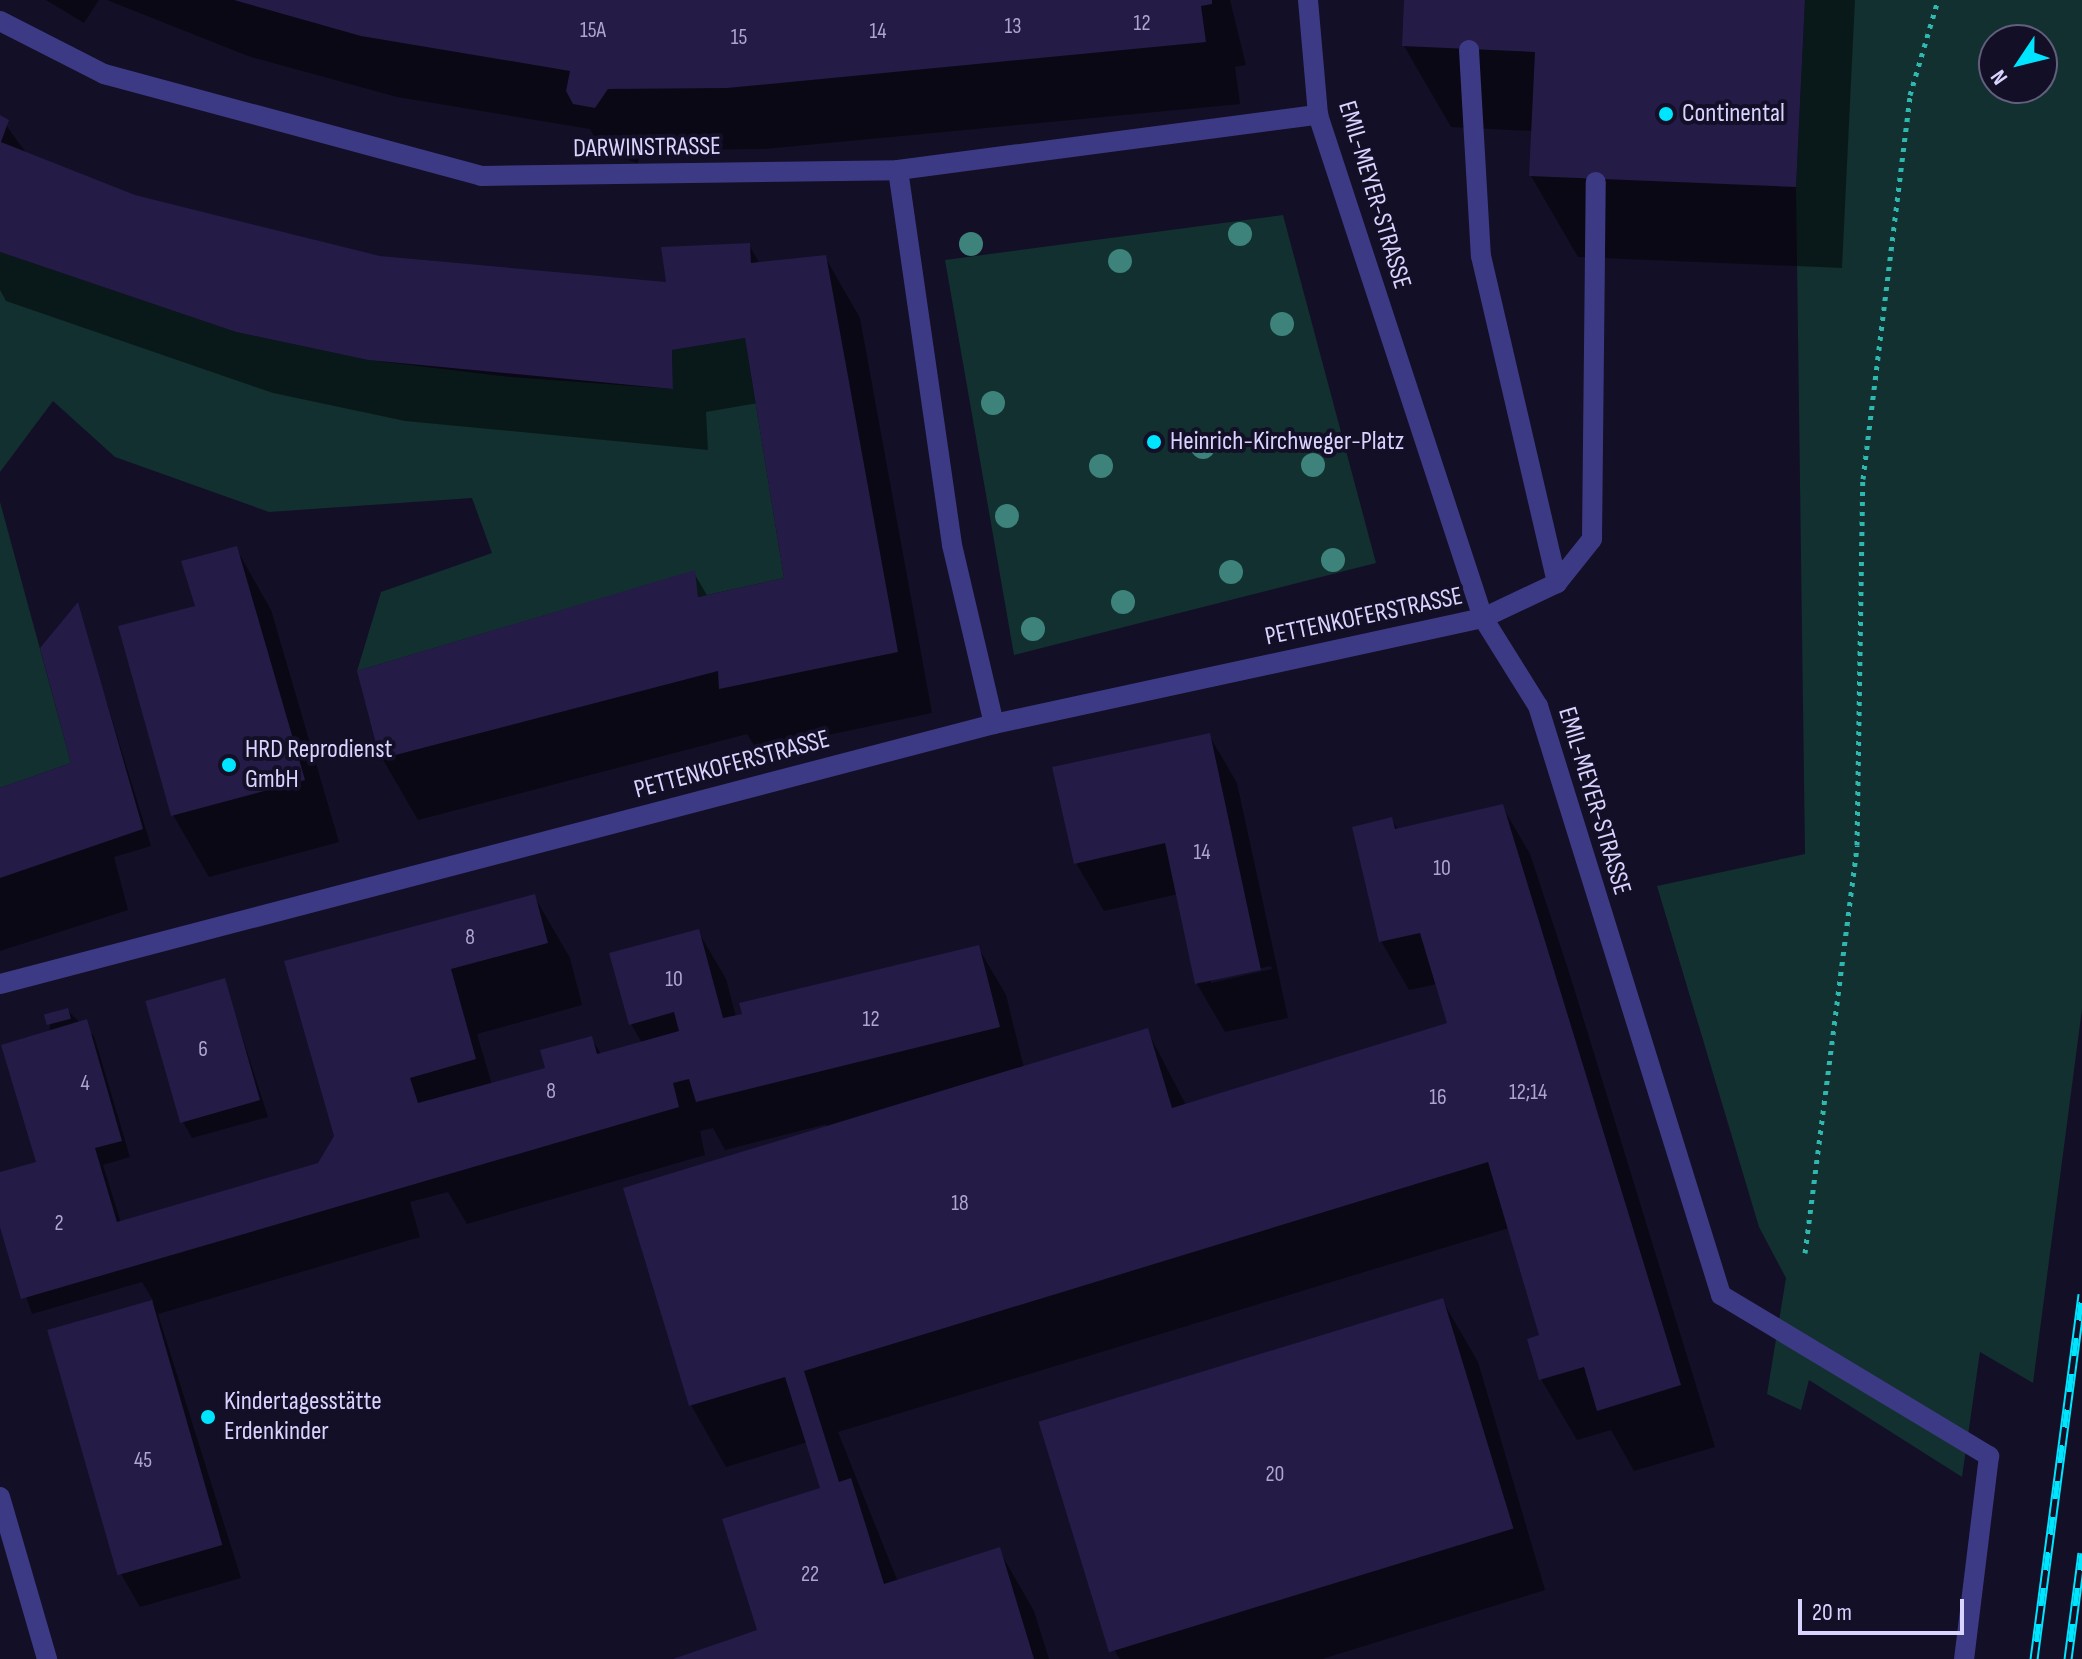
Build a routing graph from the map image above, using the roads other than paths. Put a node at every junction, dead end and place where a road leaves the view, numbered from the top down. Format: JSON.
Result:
{"nodes":[{"id":1,"x":1308,"y":0,"type":"edge"},
{"id":2,"x":0,"y":21,"type":"edge"},
{"id":3,"x":1469,"y":50,"type":"dead end"},
{"id":4,"x":1318,"y":115,"type":"junction"},
{"id":5,"x":898,"y":170,"type":"junction"},
{"id":6,"x":1596,"y":182,"type":"dead end"},
{"id":7,"x":1557,"y":583,"type":"junction"},
{"id":8,"x":1483,"y":618,"type":"junction"},
{"id":9,"x":994,"y":724,"type":"junction"},
{"id":10,"x":0,"y":984,"type":"edge"},
{"id":11,"x":0,"y":1497,"type":"edge"},
{"id":12,"x":47,"y":1659,"type":"edge"},
{"id":13,"x":1964,"y":1659,"type":"edge"}],
"edges":[{"from":1,"to":4,"type":"street","name":"EMIL-MEYER-STRASSE"},
{"from":2,"to":5,"type":"street","name":"DARWINSTRASSE"},
{"from":3,"to":7,"type":"street"},
{"from":4,"to":5,"type":"street","name":"DARWINSTRASSE"},
{"from":4,"to":8,"type":"street","name":"EMIL-MEYER-STRASSE"},
{"from":5,"to":9,"type":"street"},
{"from":6,"to":7,"type":"street"},
{"from":7,"to":8,"type":"street","name":"PETTENKOFERSTRASSE"},
{"from":8,"to":9,"type":"street","name":"PETTENKOFERSTRASSE"},
{"from":8,"to":13,"type":"street","name":"EMIL-MEYER-STRASSE"},
{"from":9,"to":10,"type":"street","name":"PETTENKOFERSTRASSE"},
{"from":11,"to":12,"type":"street"}]}
